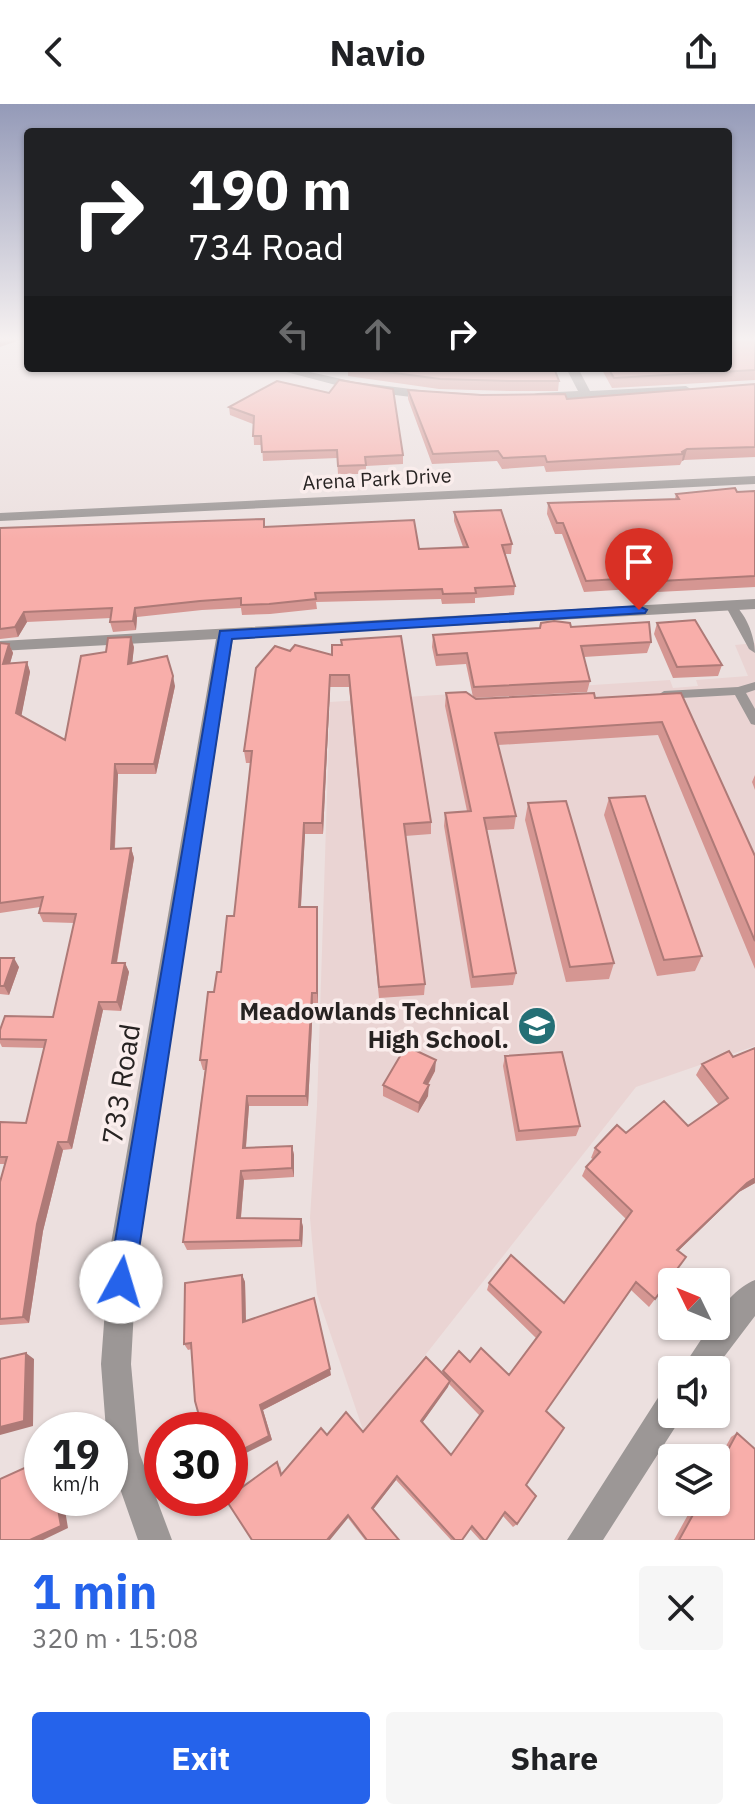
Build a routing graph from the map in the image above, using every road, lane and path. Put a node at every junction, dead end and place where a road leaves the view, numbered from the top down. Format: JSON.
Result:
{"nodes":[{"id":1,"x":755,"y":480,"type":"edge"},
{"id":2,"x":0,"y":517,"type":"edge"},
{"id":3,"x":755,"y":604,"type":"edge"},
{"id":4,"x":731,"y":605,"type":"junction"},
{"id":5,"x":225,"y":635,"type":"junction"},
{"id":6,"x":0,"y":646,"type":"edge"},
{"id":7,"x":755,"y":649,"type":"edge"},
{"id":8,"x":755,"y":686,"type":"edge"},
{"id":9,"x":739,"y":691,"type":"junction"},
{"id":10,"x":644,"y":696,"type":"edge"},
{"id":11,"x":755,"y":721,"type":"edge"},
{"id":12,"x":755,"y":1294,"type":"edge"},
{"id":13,"x":707,"y":1356,"type":"edge"},
{"id":14,"x":658,"y":1426,"type":"edge"},
{"id":15,"x":155,"y":1540,"type":"edge"},
{"id":16,"x":584,"y":1540,"type":"edge"}],
"edges":[{"from":1,"to":2,"type":"street","name":"Arena Park Drive"},
{"from":3,"to":4,"type":"street"},
{"from":4,"to":5,"type":"street"},
{"from":4,"to":7,"type":"lane"},
{"from":5,"to":6,"type":"street"},
{"from":5,"to":15,"type":"street","name":"733 Road"},
{"from":8,"to":9,"type":"lane"},
{"from":9,"to":10,"type":"lane"},
{"from":9,"to":11,"type":"lane"},
{"from":12,"to":13,"type":"street"},
{"from":14,"to":16,"type":"street"}]}
